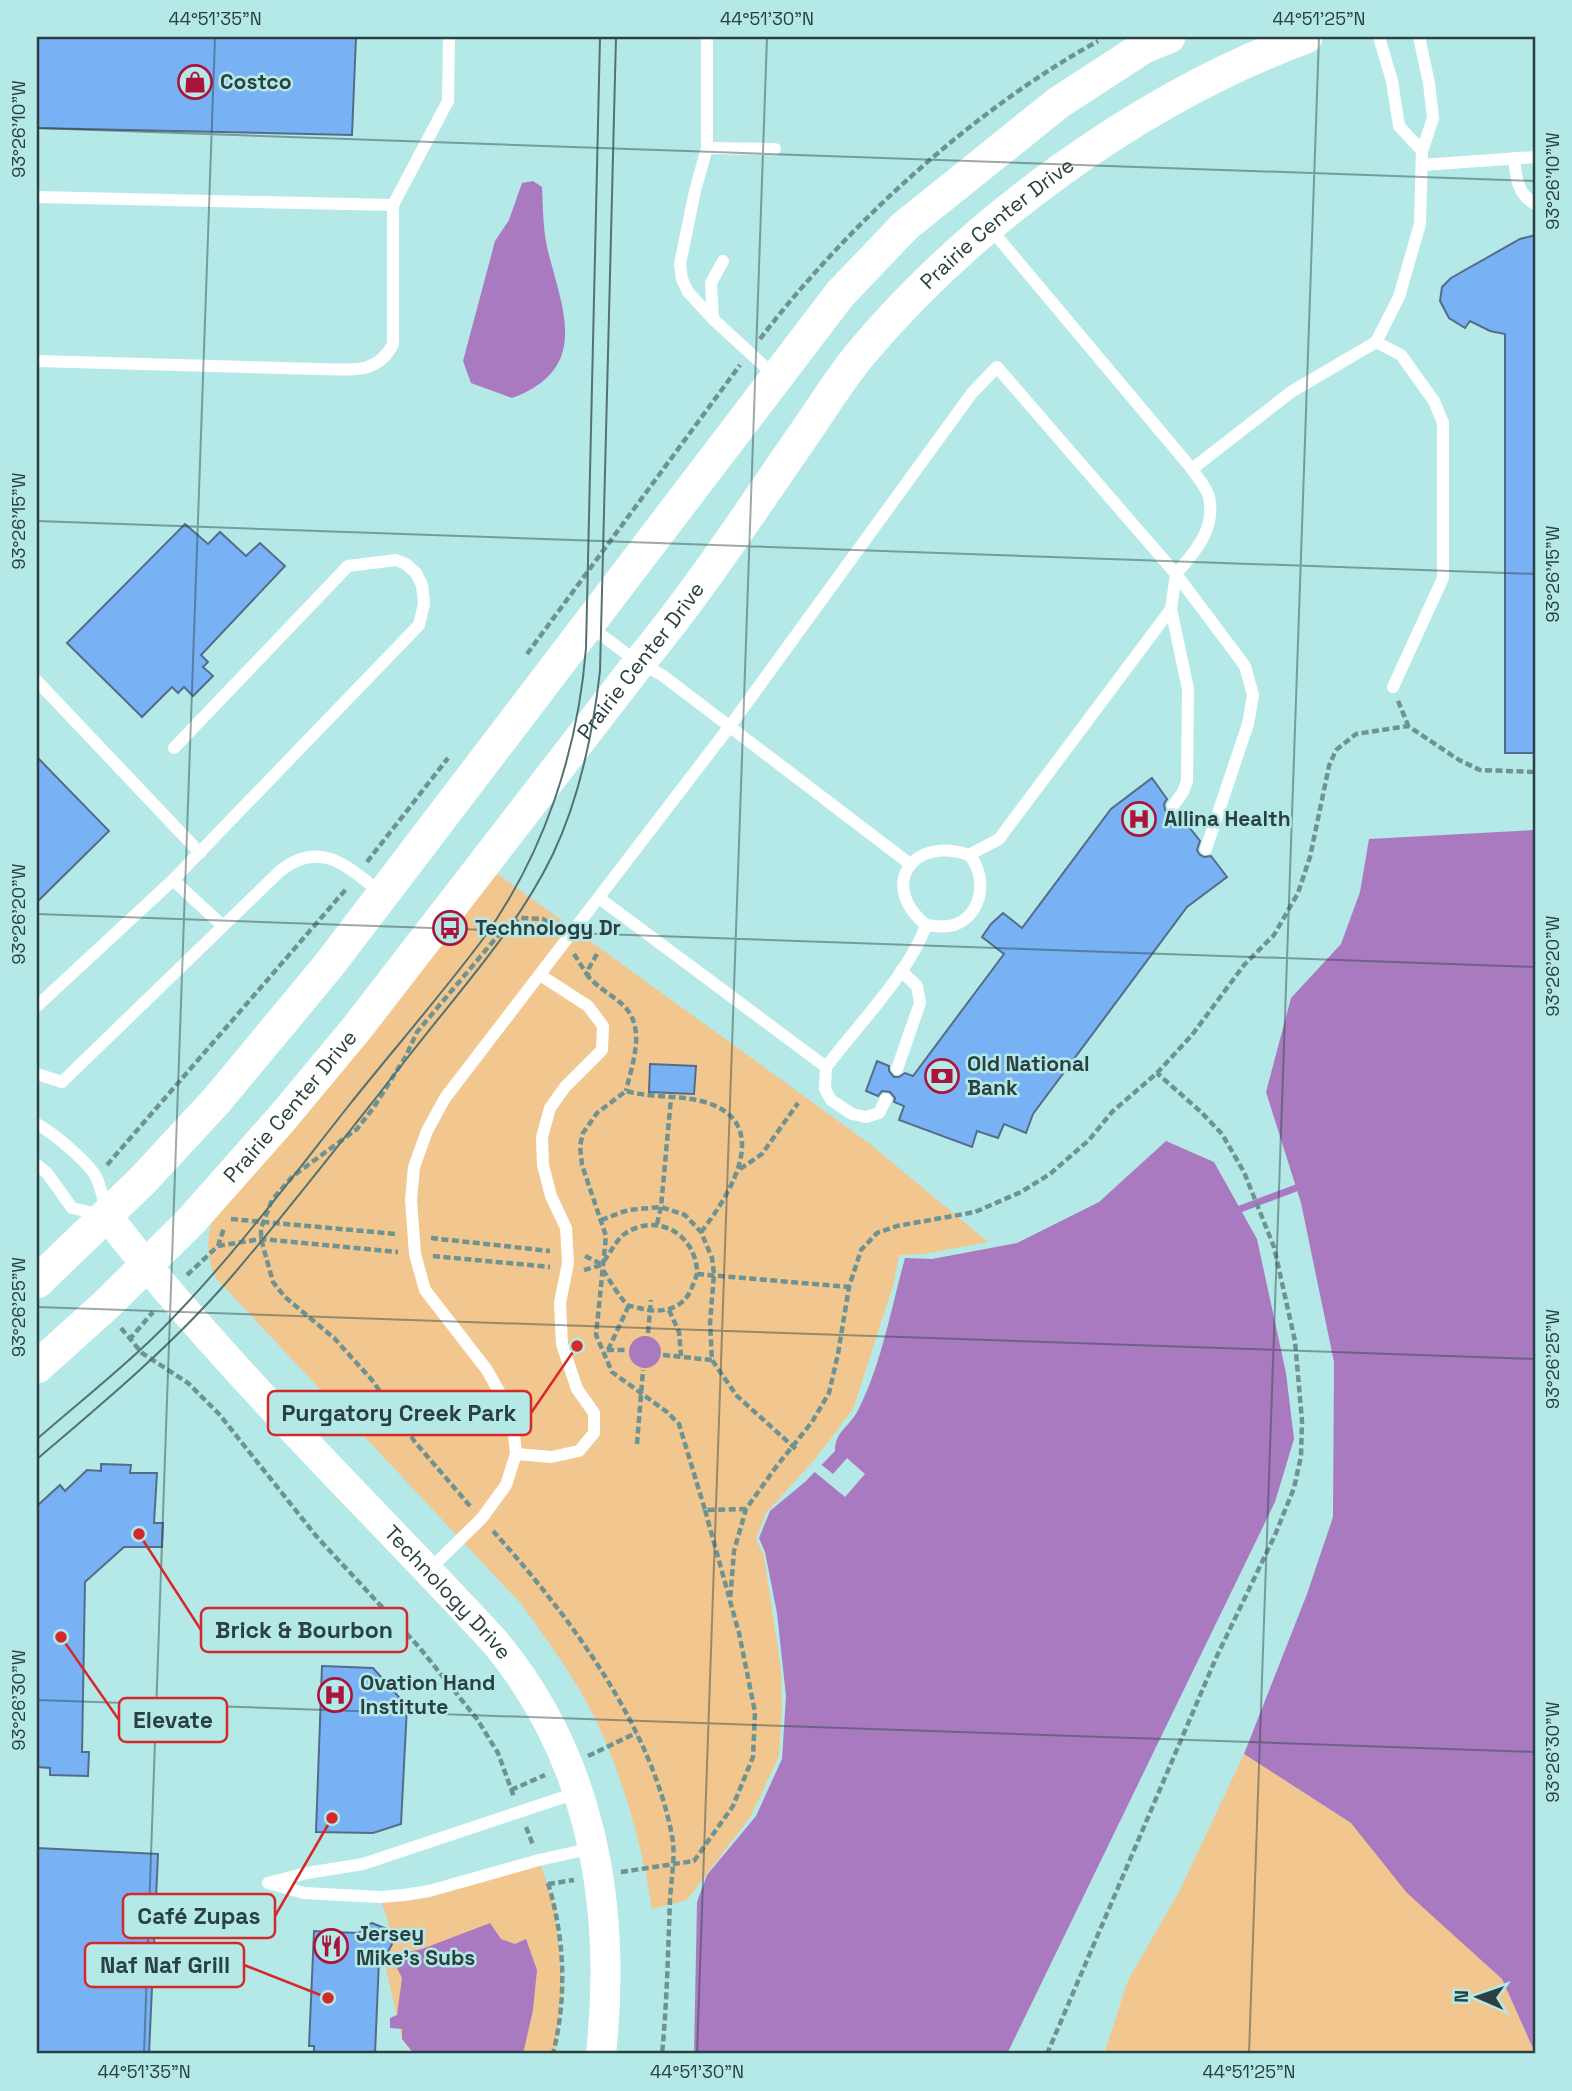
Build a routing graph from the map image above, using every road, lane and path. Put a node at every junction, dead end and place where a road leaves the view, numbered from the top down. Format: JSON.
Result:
{"nodes":[{"id":1,"x":449,"y":37,"type":"edge"},
{"id":2,"x":1168,"y":37,"type":"edge"},
{"id":3,"x":1306,"y":37,"type":"edge"},
{"id":4,"x":1380,"y":37,"type":"edge"},
{"id":5,"x":1419,"y":37,"type":"edge"},
{"id":6,"x":707,"y":39,"type":"dead end"},
{"id":7,"x":707,"y":148,"type":"junction"},
{"id":8,"x":775,"y":149,"type":"dead end"},
{"id":9,"x":1535,"y":157,"type":"edge"},
{"id":10,"x":1422,"y":158,"type":"junction"},
{"id":11,"x":1514,"y":158,"type":"junction"},
{"id":12,"x":37,"y":197,"type":"edge"},
{"id":13,"x":1535,"y":204,"type":"edge"},
{"id":14,"x":393,"y":205,"type":"junction"},
{"id":15,"x":988,"y":227,"type":"junction"},
{"id":16,"x":723,"y":261,"type":"dead end"},
{"id":17,"x":713,"y":319,"type":"junction"},
{"id":18,"x":1376,"y":342,"type":"junction"},
{"id":19,"x":37,"y":361,"type":"edge"},
{"id":20,"x":777,"y":377,"type":"junction"},
{"id":21,"x":1192,"y":469,"type":"junction"},
{"id":22,"x":1176,"y":574,"type":"junction"},
{"id":23,"x":1171,"y":609,"type":"junction"},
{"id":24,"x":588,"y":625,"type":"junction"},
{"id":25,"x":639,"y":663,"type":"junction"},
{"id":26,"x":37,"y":681,"type":"edge"},
{"id":27,"x":1393,"y":687,"type":"joint"},
{"id":28,"x":730,"y":726,"type":"junction"},
{"id":29,"x":1408,"y":726,"type":"junction"},
{"id":30,"x":174,"y":748,"type":"dead end"},
{"id":31,"x":1535,"y":772,"type":"edge"},
{"id":32,"x":1173,"y":806,"type":"dead end"},
{"id":33,"x":1206,"y":849,"type":"dead end"},
{"id":34,"x":200,"y":853,"type":"junction"},
{"id":35,"x":969,"y":855,"type":"junction"},
{"id":36,"x":910,"y":864,"type":"junction"},
{"id":37,"x":173,"y":880,"type":"junction"},
{"id":38,"x":383,"y":895,"type":"junction"},
{"id":39,"x":599,"y":898,"type":"junction"},
{"id":40,"x":926,"y":925,"type":"junction"},
{"id":41,"x":223,"y":926,"type":"junction"},
{"id":42,"x":557,"y":928,"type":"dead end"},
{"id":43,"x":577,"y":958,"type":"dead end"},
{"id":44,"x":901,"y":971,"type":"junction"},
{"id":45,"x":540,"y":975,"type":"junction"},
{"id":46,"x":588,"y":976,"type":"dead end"},
{"id":47,"x":37,"y":1006,"type":"edge"},
{"id":48,"x":826,"y":1066,"type":"junction"},
{"id":49,"x":897,"y":1069,"type":"dead end"},
{"id":50,"x":1157,"y":1073,"type":"junction"},
{"id":51,"x":37,"y":1074,"type":"edge"},
{"id":52,"x":671,"y":1098,"type":"junction"},
{"id":53,"x":886,"y":1099,"type":"dead end"},
{"id":54,"x":798,"y":1103,"type":"dead end"},
{"id":55,"x":37,"y":1124,"type":"edge"},
{"id":56,"x":115,"y":1156,"type":"dead end"},
{"id":57,"x":37,"y":1165,"type":"edge"},
{"id":58,"x":740,"y":1170,"type":"junction"},
{"id":59,"x":143,"y":1180,"type":"junction"},
{"id":60,"x":661,"y":1207,"type":"junction"},
{"id":61,"x":107,"y":1216,"type":"junction"},
{"id":62,"x":601,"y":1220,"type":"junction"},
{"id":63,"x":191,"y":1221,"type":"junction"},
{"id":64,"x":263,"y":1222,"type":"junction"},
{"id":65,"x":657,"y":1224,"type":"junction"},
{"id":66,"x":701,"y":1232,"type":"junction"},
{"id":67,"x":397,"y":1235,"type":"dead end"},
{"id":68,"x":431,"y":1238,"type":"dead end"},
{"id":69,"x":261,"y":1239,"type":"junction"},
{"id":70,"x":218,"y":1245,"type":"junction"},
{"id":71,"x":555,"y":1251,"type":"dead end"},
{"id":72,"x":401,"y":1252,"type":"dead end"},
{"id":73,"x":580,"y":1254,"type":"dead end"},
{"id":74,"x":433,"y":1256,"type":"dead end"},
{"id":75,"x":603,"y":1265,"type":"junction"},
{"id":76,"x":146,"y":1266,"type":"junction"},
{"id":77,"x":554,"y":1268,"type":"dead end"},
{"id":78,"x":580,"y":1270,"type":"dead end"},
{"id":79,"x":697,"y":1274,"type":"junction"},
{"id":80,"x":714,"y":1274,"type":"junction"},
{"id":81,"x":37,"y":1282,"type":"edge"},
{"id":82,"x":849,"y":1287,"type":"junction"},
{"id":83,"x":651,"y":1300,"type":"dead end"},
{"id":84,"x":629,"y":1306,"type":"junction"},
{"id":85,"x":669,"y":1310,"type":"junction"},
{"id":86,"x":651,"y":1311,"type":"junction"},
{"id":87,"x":648,"y":1333,"type":"dead end"},
{"id":88,"x":129,"y":1340,"type":"dead end"},
{"id":89,"x":605,"y":1350,"type":"junction"},
{"id":90,"x":626,"y":1350,"type":"dead end"},
{"id":91,"x":663,"y":1355,"type":"dead end"},
{"id":92,"x":681,"y":1356,"type":"junction"},
{"id":93,"x":712,"y":1360,"type":"junction"},
{"id":94,"x":37,"y":1367,"type":"edge"},
{"id":95,"x":643,"y":1370,"type":"dead end"},
{"id":96,"x":641,"y":1394,"type":"junction"},
{"id":97,"x":637,"y":1444,"type":"dead end"},
{"id":98,"x":795,"y":1448,"type":"junction"},
{"id":99,"x":516,"y":1454,"type":"junction"},
{"id":100,"x":746,"y":1509,"type":"junction"},
{"id":101,"x":705,"y":1510,"type":"junction"},
{"id":102,"x":428,"y":1571,"type":"junction"},
{"id":103,"x":730,"y":1601,"type":"junction"},
{"id":104,"x":636,"y":1732,"type":"dead end"},
{"id":105,"x":601,"y":1749,"type":"dead end"},
{"id":106,"x":579,"y":1792,"type":"junction"},
{"id":107,"x":520,"y":1811,"type":"junction"},
{"id":108,"x":594,"y":1848,"type":"junction"},
{"id":109,"x":539,"y":1860,"type":"junction"},
{"id":110,"x":671,"y":1864,"type":"junction"},
{"id":111,"x":640,"y":1869,"type":"dead end"},
{"id":112,"x":552,"y":2054,"type":"edge"},
{"id":113,"x":601,"y":2054,"type":"edge"},
{"id":114,"x":662,"y":2054,"type":"edge"},
{"id":115,"x":1047,"y":2054,"type":"edge"}],
"edges":[{"from":1,"to":14,"type":"lane"},
{"from":2,"to":20,"type":"main road"},
{"from":3,"to":15,"type":"main road","name":"Prairie Center Drive"},
{"from":4,"to":10,"type":"lane"},
{"from":5,"to":10,"type":"lane"},
{"from":6,"to":7,"type":"lane"},
{"from":7,"to":8,"type":"lane"},
{"from":7,"to":17,"type":"lane"},
{"from":9,"to":11,"type":"lane"},
{"from":10,"to":11,"type":"lane"},
{"from":10,"to":18,"type":"lane"},
{"from":11,"to":13,"type":"lane"},
{"from":12,"to":14,"type":"lane"},
{"from":14,"to":19,"type":"lane"},
{"from":15,"to":21,"type":"lane"},
{"from":15,"to":25,"type":"main road","name":"Prairie Center Drive"},
{"from":16,"to":17,"type":"lane"},
{"from":17,"to":20,"type":"lane"},
{"from":18,"to":21,"type":"lane"},
{"from":18,"to":27,"type":"lane"},
{"from":20,"to":24,"type":"main road"},
{"from":21,"to":22,"type":"lane"},
{"from":22,"to":23,"type":"lane"},
{"from":22,"to":28,"type":"lane"},
{"from":22,"to":33,"type":"lane"},
{"from":23,"to":32,"type":"lane"},
{"from":23,"to":35,"type":"lane"},
{"from":24,"to":25,"type":"lane"},
{"from":24,"to":38,"type":"main road"},
{"from":25,"to":28,"type":"lane"},
{"from":25,"to":63,"type":"main road","name":"Prairie Center Drive"},
{"from":26,"to":34,"type":"lane"},
{"from":27,"to":29,"type":"path"},
{"from":28,"to":36,"type":"lane"},
{"from":28,"to":39,"type":"lane"},
{"from":29,"to":31,"type":"path"},
{"from":29,"to":50,"type":"path"},
{"from":30,"to":34,"type":"lane"},
{"from":34,"to":37,"type":"lane"},
{"from":35,"to":36,"type":"lane"},
{"from":35,"to":40,"type":"lane"},
{"from":36,"to":40,"type":"lane"},
{"from":37,"to":41,"type":"lane"},
{"from":37,"to":47,"type":"lane"},
{"from":38,"to":41,"type":"lane"},
{"from":38,"to":59,"type":"main road"},
{"from":39,"to":45,"type":"lane"},
{"from":39,"to":48,"type":"lane"},
{"from":40,"to":44,"type":"lane"},
{"from":41,"to":51,"type":"lane"},
{"from":42,"to":64,"type":"path"},
{"from":43,"to":46,"type":"path"},
{"from":44,"to":48,"type":"lane"},
{"from":44,"to":49,"type":"lane"},
{"from":45,"to":99,"type":"lane"},
{"from":45,"to":99,"type":"lane"},
{"from":48,"to":53,"type":"lane"},
{"from":50,"to":82,"type":"path"},
{"from":50,"to":115,"type":"path"},
{"from":52,"to":58,"type":"path"},
{"from":52,"to":60,"type":"path"},
{"from":52,"to":62,"type":"path"},
{"from":54,"to":58,"type":"path"},
{"from":55,"to":61,"type":"lane"},
{"from":56,"to":59,"type":"path"},
{"from":57,"to":61,"type":"lane"},
{"from":58,"to":66,"type":"path"},
{"from":59,"to":61,"type":"main road"},
{"from":60,"to":62,"type":"path"},
{"from":60,"to":65,"type":"path"},
{"from":60,"to":66,"type":"path"},
{"from":61,"to":76,"type":"street","name":"Technology Drive"},
{"from":61,"to":81,"type":"main road"},
{"from":62,"to":75,"type":"path"},
{"from":63,"to":70,"type":"path"},
{"from":63,"to":76,"type":"main road","name":"Prairie Center Drive"},
{"from":64,"to":67,"type":"path"},
{"from":64,"to":69,"type":"path"},
{"from":64,"to":70,"type":"path"},
{"from":65,"to":75,"type":"path"},
{"from":65,"to":79,"type":"path"},
{"from":66,"to":80,"type":"path"},
{"from":68,"to":71,"type":"path"},
{"from":69,"to":70,"type":"path"},
{"from":69,"to":72,"type":"path"},
{"from":73,"to":75,"type":"path"},
{"from":74,"to":77,"type":"path"},
{"from":75,"to":78,"type":"path"},
{"from":75,"to":84,"type":"path"},
{"from":75,"to":89,"type":"path"},
{"from":76,"to":94,"type":"main road","name":"Prairie Center Drive"},
{"from":76,"to":102,"type":"street","name":"Technology Drive"},
{"from":79,"to":80,"type":"path"},
{"from":79,"to":85,"type":"path"},
{"from":80,"to":82,"type":"path"},
{"from":80,"to":93,"type":"path"},
{"from":82,"to":98,"type":"path"},
{"from":83,"to":86,"type":"path"},
{"from":84,"to":86,"type":"path"},
{"from":84,"to":89,"type":"path"},
{"from":85,"to":86,"type":"path"},
{"from":85,"to":92,"type":"path"},
{"from":86,"to":87,"type":"path"},
{"from":88,"to":107,"type":"path"},
{"from":89,"to":90,"type":"path"},
{"from":89,"to":96,"type":"path"},
{"from":91,"to":92,"type":"path"},
{"from":92,"to":93,"type":"path"},
{"from":93,"to":98,"type":"path"},
{"from":95,"to":96,"type":"path"},
{"from":96,"to":97,"type":"path"},
{"from":96,"to":101,"type":"path"},
{"from":98,"to":100,"type":"path"},
{"from":99,"to":102,"type":"lane"},
{"from":100,"to":101,"type":"path"},
{"from":100,"to":103,"type":"path"},
{"from":101,"to":103,"type":"path"},
{"from":102,"to":106,"type":"street","name":"Technology Drive"},
{"from":103,"to":110,"type":"path"},
{"from":104,"to":105,"type":"path"},
{"from":106,"to":107,"type":"lane"},
{"from":106,"to":108,"type":"street","name":"Technology Drive"},
{"from":107,"to":109,"type":"path"},
{"from":107,"to":109,"type":"lane"},
{"from":108,"to":109,"type":"lane"},
{"from":108,"to":113,"type":"street","name":"Technology Drive"},
{"from":109,"to":112,"type":"path"},
{"from":110,"to":111,"type":"path"},
{"from":110,"to":114,"type":"path"}]}
